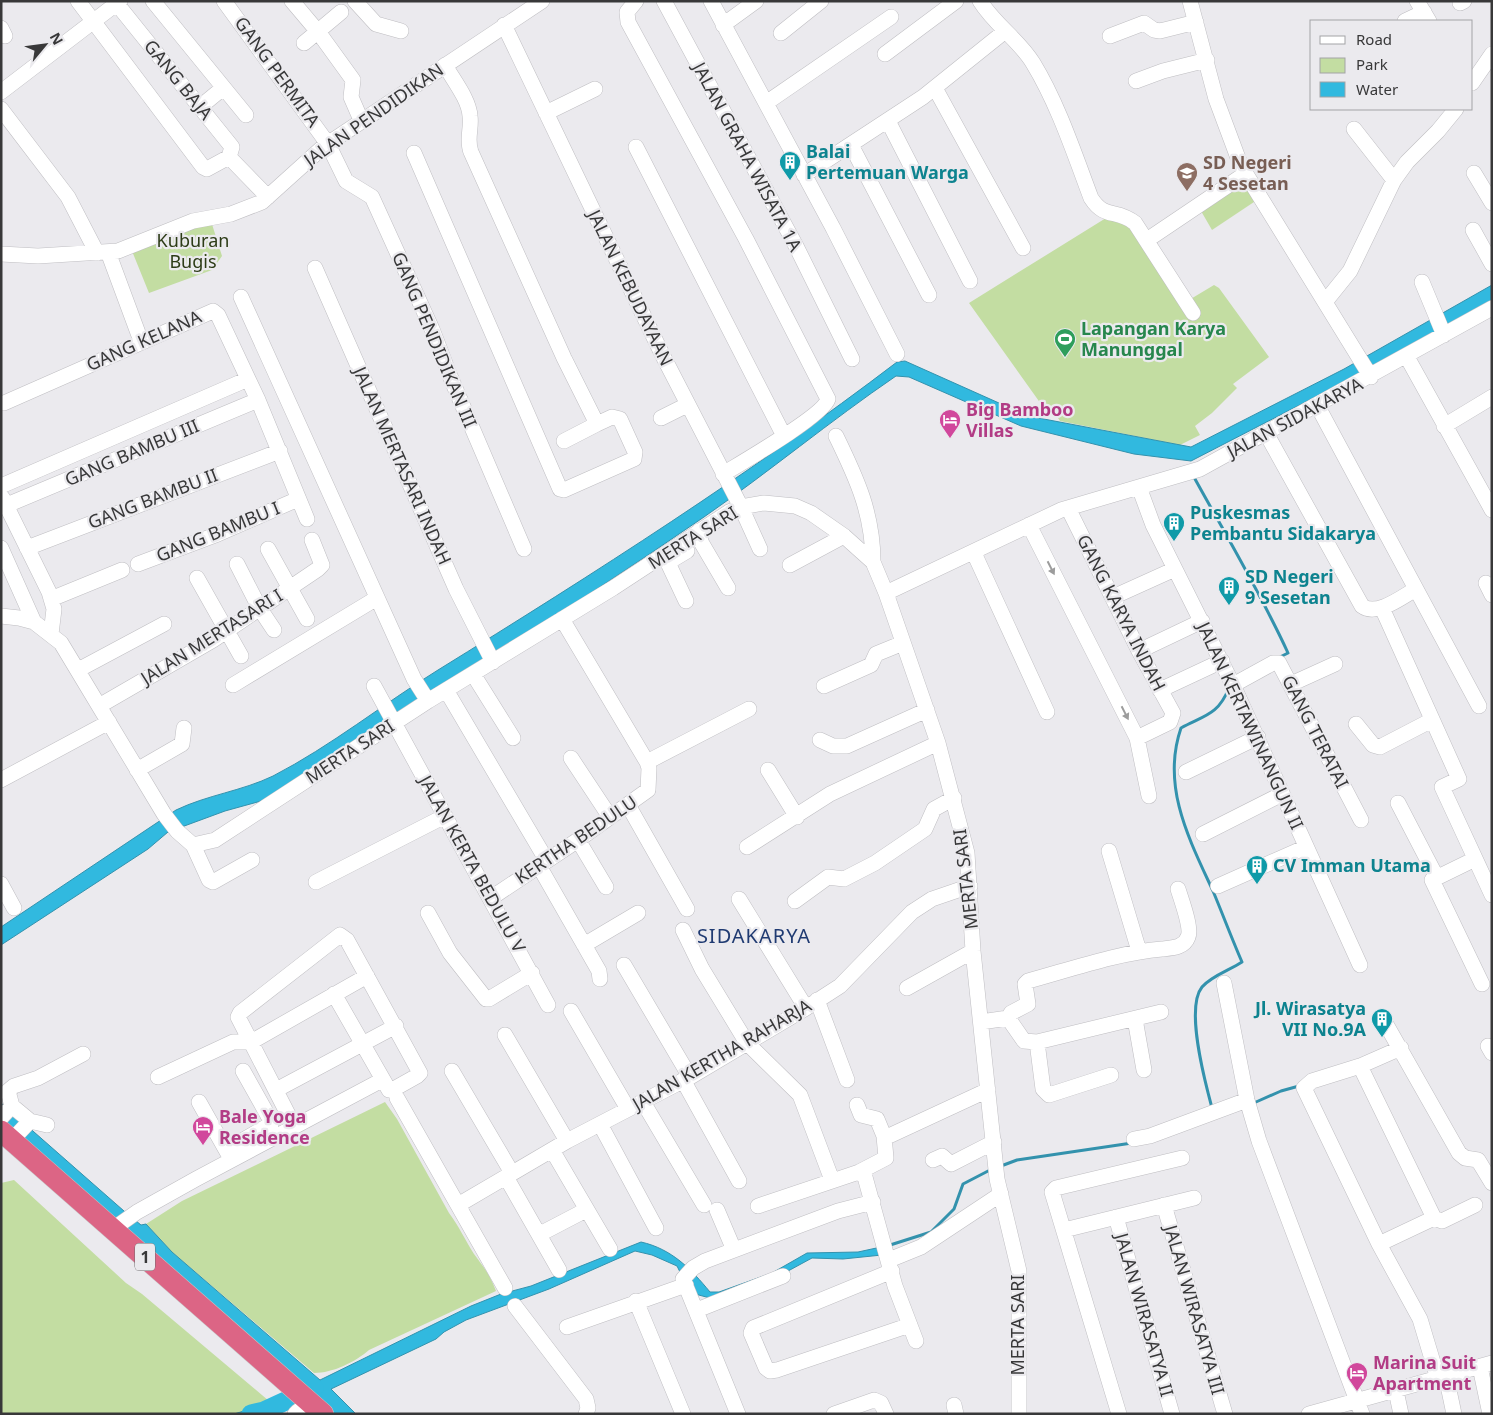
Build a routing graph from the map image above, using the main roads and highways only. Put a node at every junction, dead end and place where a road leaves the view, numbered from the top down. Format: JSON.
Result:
{"nodes":[{"id":1,"x":15,"y":1134,"type":"edge"},
{"id":2,"x":282,"y":1387,"type":"junction"},
{"id":3,"x":304,"y":1410,"type":"edge"}],
"edges":[{"from":1,"to":2,"type":"highway","number":"1"},
{"from":1,"to":2,"type":"highway","number":"1"},
{"from":2,"to":3,"type":"highway","number":"1"}]}
